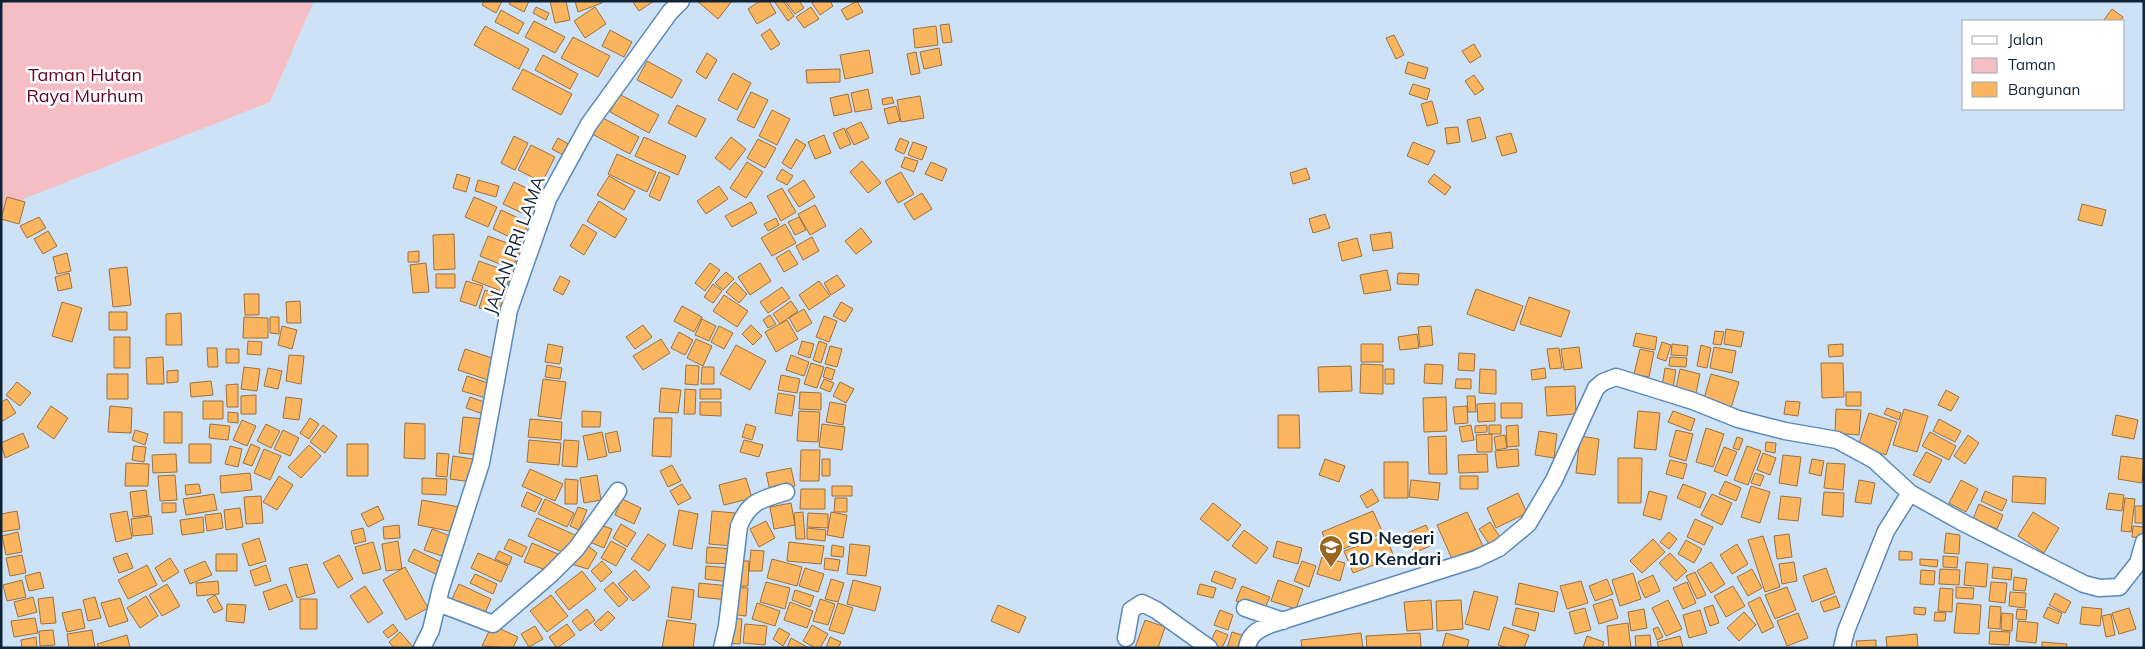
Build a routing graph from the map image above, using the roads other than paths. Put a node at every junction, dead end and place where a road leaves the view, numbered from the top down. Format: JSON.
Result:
{"nodes":[{"id":1,"x":681,"y":1,"type":"edge"},
{"id":2,"x":618,"y":492,"type":"dead end"},
{"id":3,"x":786,"y":492,"type":"dead end"},
{"id":4,"x":1910,"y":493,"type":"junction"},
{"id":5,"x":2144,"y":542,"type":"edge"},
{"id":6,"x":438,"y":602,"type":"junction"},
{"id":7,"x":1245,"y":608,"type":"dead end"},
{"id":8,"x":1283,"y":621,"type":"junction"},
{"id":9,"x":1126,"y":638,"type":"dead end"},
{"id":10,"x":1207,"y":647,"type":"edge"},
{"id":11,"x":422,"y":648,"type":"edge"},
{"id":12,"x":722,"y":648,"type":"edge"},
{"id":13,"x":1247,"y":648,"type":"edge"},
{"id":14,"x":1842,"y":648,"type":"edge"}],
"edges":[{"from":1,"to":6,"type":"street","name":"JALAN RRI LAMA"},
{"from":2,"to":6,"type":"street"},
{"from":3,"to":12,"type":"street"},
{"from":4,"to":5,"type":"street"},
{"from":4,"to":8,"type":"street"},
{"from":4,"to":14,"type":"street"},
{"from":6,"to":11,"type":"street","name":"JALAN RRI LAMA"},
{"from":7,"to":8,"type":"street"},
{"from":8,"to":13,"type":"street"},
{"from":9,"to":10,"type":"street"}]}
